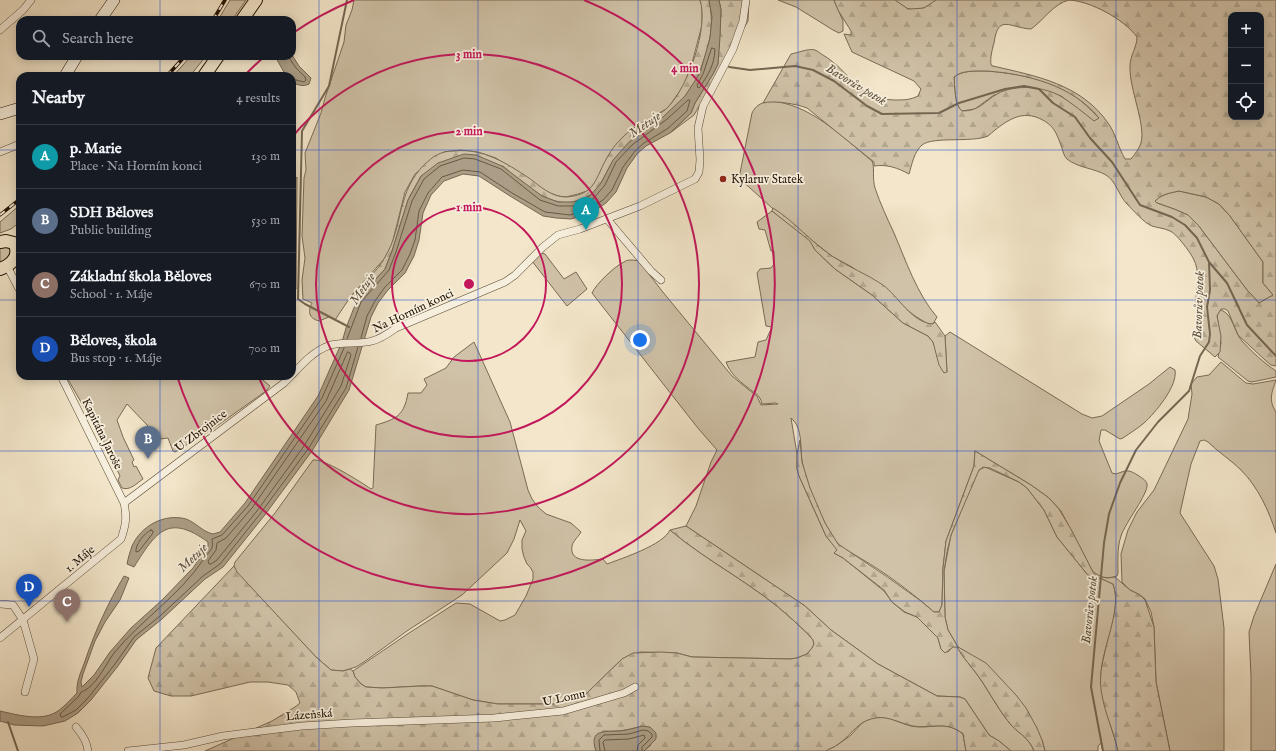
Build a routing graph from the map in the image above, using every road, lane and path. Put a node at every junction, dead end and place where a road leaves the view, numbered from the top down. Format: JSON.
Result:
{"nodes":[{"id":1,"x":31,"y":0,"type":"edge"},
{"id":2,"x":114,"y":0,"type":"edge"},
{"id":3,"x":256,"y":0,"type":"edge"},
{"id":4,"x":746,"y":0,"type":"edge"},
{"id":5,"x":16,"y":16,"type":"edge"},
{"id":6,"x":16,"y":16,"type":"edge"},
{"id":7,"x":103,"y":16,"type":"edge"},
{"id":8,"x":245,"y":16,"type":"edge"},
{"id":9,"x":0,"y":30,"type":"edge"},
{"id":10,"x":75,"y":60,"type":"edge"},
{"id":11,"x":215,"y":60,"type":"edge"},
{"id":12,"x":67,"y":72,"type":"edge"},
{"id":13,"x":207,"y":72,"type":"edge"},
{"id":14,"x":16,"y":109,"type":"edge"},
{"id":15,"x":0,"y":114,"type":"edge"},
{"id":16,"x":16,"y":146,"type":"edge"},
{"id":17,"x":0,"y":152,"type":"edge"},
{"id":18,"x":607,"y":219,"type":"junction"},
{"id":19,"x":16,"y":241,"type":"edge"},
{"id":20,"x":0,"y":242,"type":"edge"},
{"id":21,"x":16,"y":255,"type":"edge"},
{"id":22,"x":4,"y":267,"type":"edge"},
{"id":23,"x":661,"y":280,"type":"dead end"},
{"id":24,"x":16,"y":285,"type":"edge"},
{"id":25,"x":371,"y":342,"type":"joint"},
{"id":26,"x":296,"y":370,"type":"edge"},
{"id":27,"x":63,"y":380,"type":"edge"},
{"id":28,"x":287,"y":380,"type":"edge"},
{"id":29,"x":124,"y":502,"type":"junction"},
{"id":30,"x":0,"y":604,"type":"edge"},
{"id":31,"x":23,"y":620,"type":"junction"},
{"id":32,"x":0,"y":638,"type":"edge"},
{"id":33,"x":635,"y":687,"type":"dead end"},
{"id":34,"x":25,"y":692,"type":"dead end"},
{"id":35,"x":494,"y":718,"type":"joint"},
{"id":36,"x":76,"y":727,"type":"dead end"},
{"id":37,"x":88,"y":751,"type":"edge"},
{"id":38,"x":128,"y":751,"type":"edge"}],
"edges":[{"from":1,"to":6,"type":"street"},
{"from":2,"to":7,"type":"main road"},
{"from":3,"to":8,"type":"main road"},
{"from":4,"to":18,"type":"street","name":"Na Horním konci"},
{"from":5,"to":9,"type":"street"},
{"from":10,"to":12,"type":"main road"},
{"from":11,"to":13,"type":"main road"},
{"from":14,"to":15,"type":"main road"},
{"from":16,"to":17,"type":"street"},
{"from":18,"to":23,"type":"street"},
{"from":18,"to":25,"type":"street","name":"Na Horním konci"},
{"from":19,"to":20,"type":"main road"},
{"from":21,"to":22,"type":"main road"},
{"from":22,"to":24,"type":"street"},
{"from":25,"to":26,"type":"street","name":"U Zbrojnice"},
{"from":27,"to":29,"type":"street","name":"Kapitána Jaroše"},
{"from":28,"to":29,"type":"street","name":"U Zbrojnice"},
{"from":29,"to":31,"type":"street","name":"1. Máje"},
{"from":30,"to":31,"type":"street"},
{"from":31,"to":32,"type":"street","name":"1. Máje"},
{"from":31,"to":34,"type":"street"},
{"from":33,"to":35,"type":"street","name":"U Lomu"},
{"from":35,"to":38,"type":"street","name":"Lázeňská"},
{"from":36,"to":37,"type":"street"}]}
